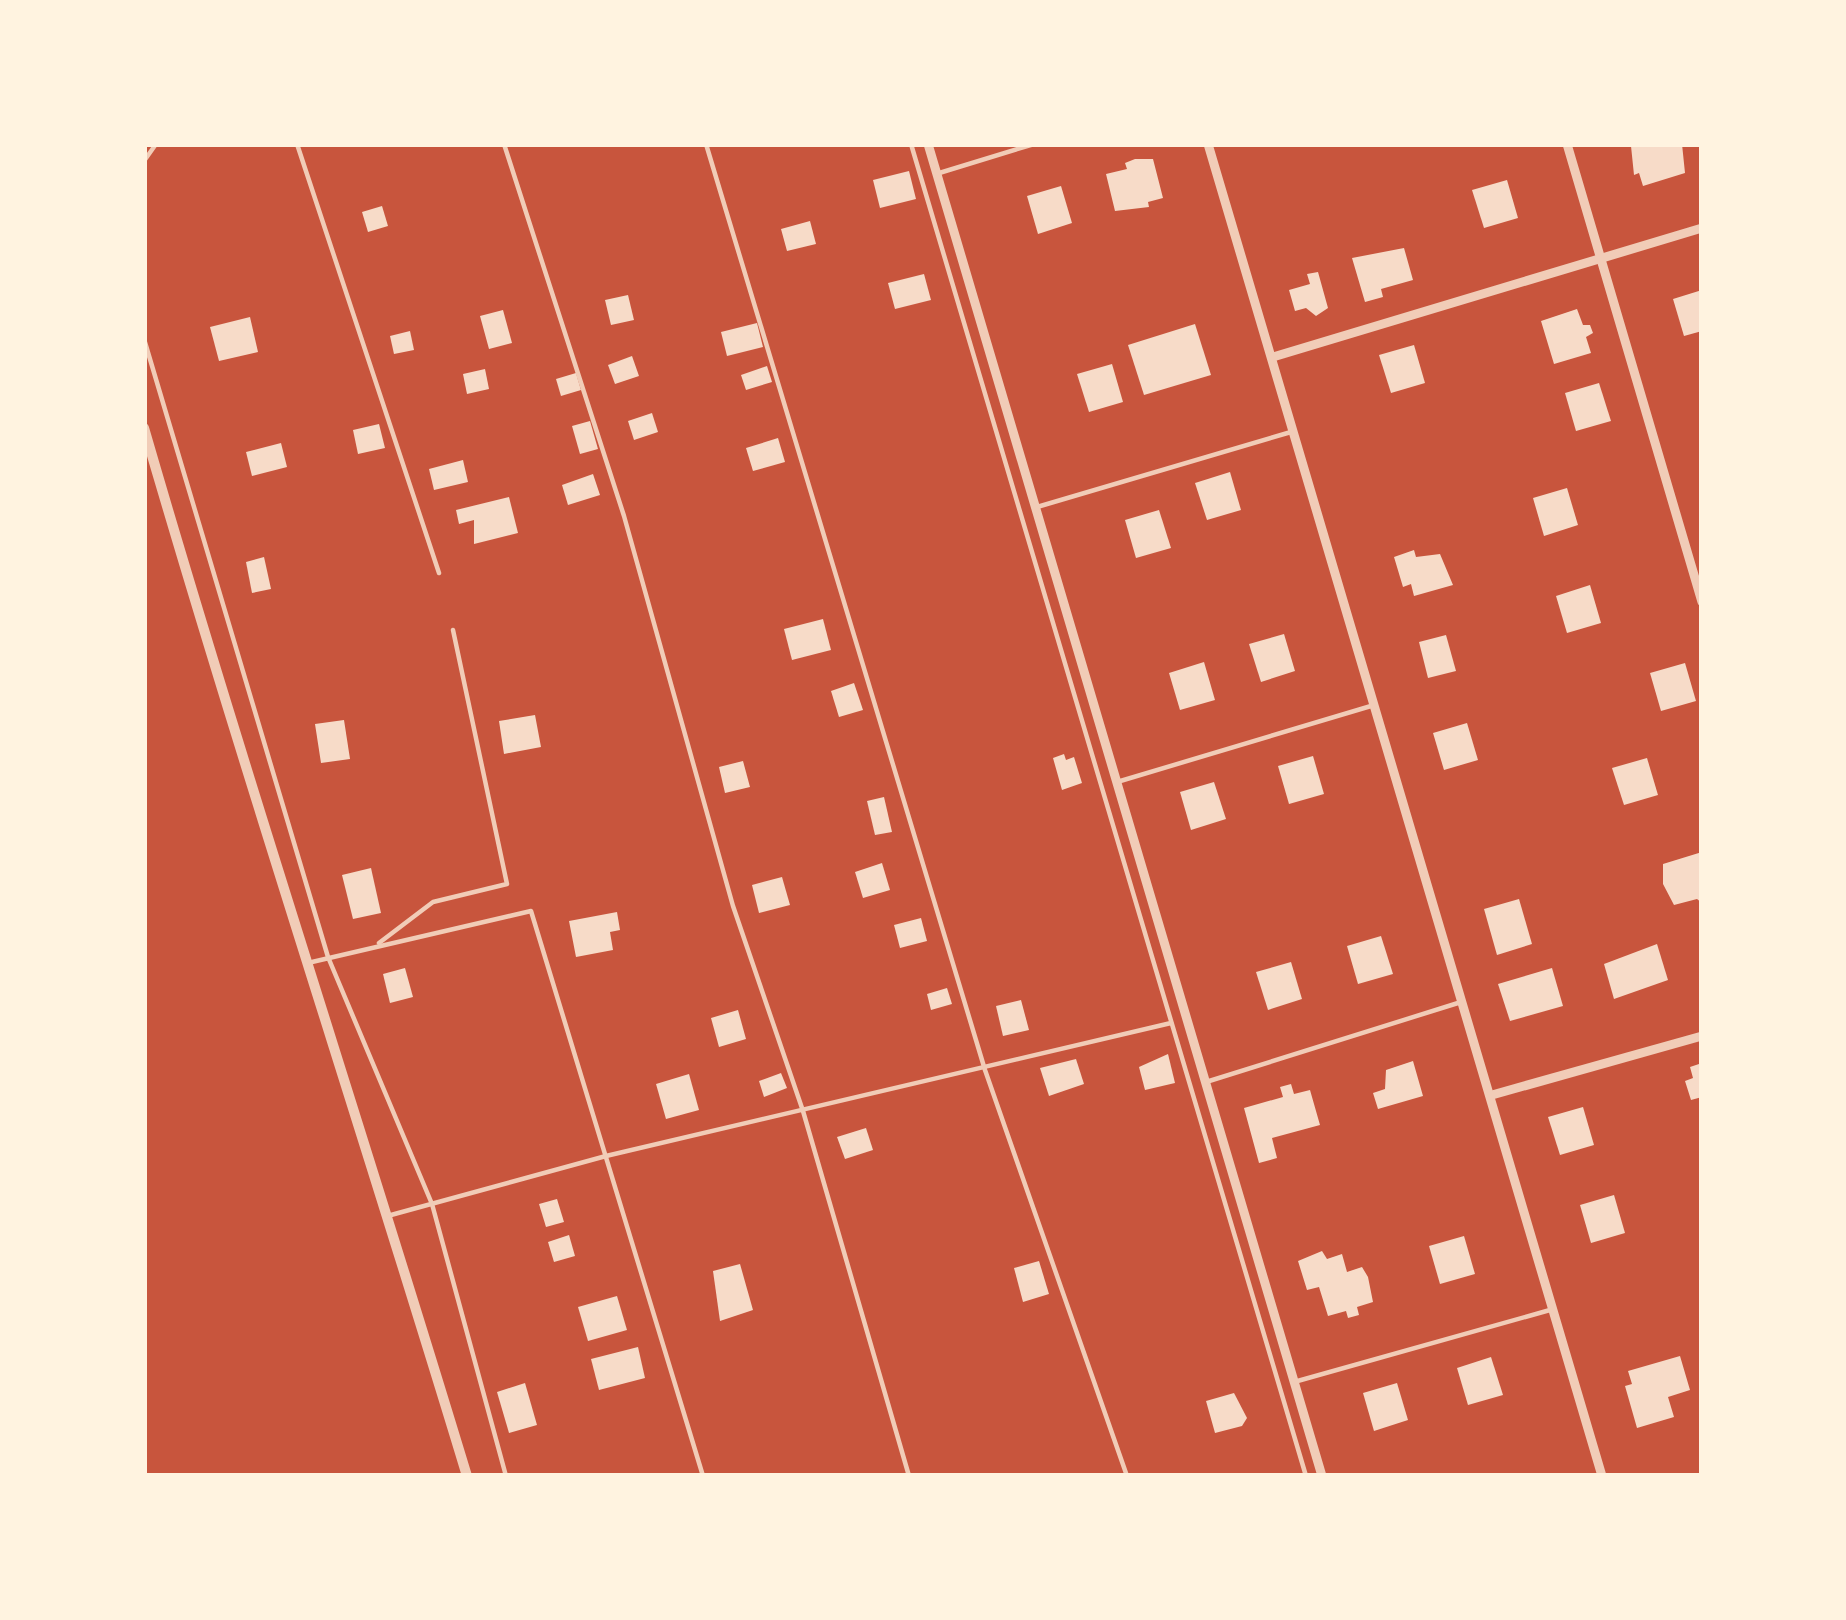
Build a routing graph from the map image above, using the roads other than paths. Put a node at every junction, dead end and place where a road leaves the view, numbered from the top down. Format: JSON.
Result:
{"nodes":[{"id":1,"x":156,"y":144,"type":"edge"},
{"id":2,"x":297,"y":144,"type":"edge"},
{"id":3,"x":504,"y":144,"type":"edge"},
{"id":4,"x":706,"y":144,"type":"edge"},
{"id":5,"x":911,"y":144,"type":"edge"},
{"id":6,"x":928,"y":144,"type":"edge"},
{"id":7,"x":1034,"y":144,"type":"edge"},
{"id":8,"x":1208,"y":144,"type":"edge"},
{"id":9,"x":1567,"y":144,"type":"edge"},
{"id":10,"x":144,"y":161,"type":"edge"},
{"id":11,"x":936,"y":175,"type":"junction"},
{"id":12,"x":1702,"y":228,"type":"edge"},
{"id":13,"x":1600,"y":259,"type":"junction"},
{"id":14,"x":144,"y":338,"type":"edge"},
{"id":15,"x":1273,"y":357,"type":"junction"},
{"id":16,"x":144,"y":428,"type":"edge"},
{"id":17,"x":1292,"y":431,"type":"junction"},
{"id":18,"x":1037,"y":507,"type":"junction"},
{"id":19,"x":440,"y":572,"type":"dead end"},
{"id":20,"x":1702,"y":602,"type":"edge"},
{"id":21,"x":453,"y":630,"type":"dead end"},
{"id":22,"x":1374,"y":705,"type":"junction"},
{"id":23,"x":1117,"y":782,"type":"junction"},
{"id":24,"x":375,"y":947,"type":"junction"},
{"id":25,"x":328,"y":957,"type":"junction"},
{"id":26,"x":304,"y":964,"type":"junction"},
{"id":27,"x":1460,"y":1002,"type":"junction"},
{"id":28,"x":1171,"y":1022,"type":"junction"},
{"id":29,"x":1702,"y":1036,"type":"edge"},
{"id":30,"x":986,"y":1070,"type":"junction"},
{"id":31,"x":1206,"y":1082,"type":"junction"},
{"id":32,"x":1492,"y":1095,"type":"junction"},
{"id":33,"x":803,"y":1112,"type":"junction"},
{"id":34,"x":606,"y":1156,"type":"junction"},
{"id":35,"x":432,"y":1204,"type":"junction"},
{"id":36,"x":388,"y":1216,"type":"junction"},
{"id":37,"x":1550,"y":1310,"type":"junction"},
{"id":38,"x":1294,"y":1382,"type":"junction"},
{"id":39,"x":466,"y":1476,"type":"edge"},
{"id":40,"x":506,"y":1476,"type":"edge"},
{"id":41,"x":703,"y":1476,"type":"edge"},
{"id":42,"x":909,"y":1476,"type":"edge"},
{"id":43,"x":1127,"y":1476,"type":"edge"},
{"id":44,"x":1306,"y":1476,"type":"edge"},
{"id":45,"x":1322,"y":1476,"type":"edge"},
{"id":46,"x":1602,"y":1476,"type":"edge"}],
"edges":[{"from":1,"to":10,"type":"lane"},
{"from":2,"to":19,"type":"lane"},
{"from":3,"to":33,"type":"lane"},
{"from":4,"to":30,"type":"lane"},
{"from":5,"to":28,"type":"lane"},
{"from":6,"to":11,"type":"street"},
{"from":7,"to":11,"type":"lane"},
{"from":8,"to":15,"type":"street"},
{"from":9,"to":13,"type":"street"},
{"from":11,"to":18,"type":"street"},
{"from":12,"to":13,"type":"street"},
{"from":13,"to":15,"type":"street"},
{"from":13,"to":20,"type":"street"},
{"from":14,"to":25,"type":"lane"},
{"from":15,"to":17,"type":"street"},
{"from":16,"to":26,"type":"street"},
{"from":17,"to":18,"type":"lane"},
{"from":17,"to":22,"type":"street"},
{"from":18,"to":23,"type":"street"},
{"from":21,"to":24,"type":"lane"},
{"from":22,"to":23,"type":"lane"},
{"from":22,"to":27,"type":"street"},
{"from":23,"to":31,"type":"street"},
{"from":24,"to":25,"type":"lane"},
{"from":24,"to":34,"type":"lane"},
{"from":25,"to":26,"type":"lane"},
{"from":25,"to":35,"type":"lane"},
{"from":26,"to":36,"type":"street"},
{"from":27,"to":31,"type":"lane"},
{"from":27,"to":32,"type":"street"},
{"from":28,"to":30,"type":"lane"},
{"from":28,"to":44,"type":"lane"},
{"from":29,"to":32,"type":"street"},
{"from":30,"to":33,"type":"lane"},
{"from":30,"to":43,"type":"lane"},
{"from":31,"to":38,"type":"street"},
{"from":32,"to":37,"type":"street"},
{"from":33,"to":34,"type":"lane"},
{"from":33,"to":42,"type":"lane"},
{"from":34,"to":35,"type":"lane"},
{"from":34,"to":41,"type":"lane"},
{"from":35,"to":36,"type":"lane"},
{"from":35,"to":40,"type":"lane"},
{"from":36,"to":39,"type":"street"},
{"from":37,"to":38,"type":"lane"},
{"from":37,"to":46,"type":"street"},
{"from":38,"to":45,"type":"street"}]}
